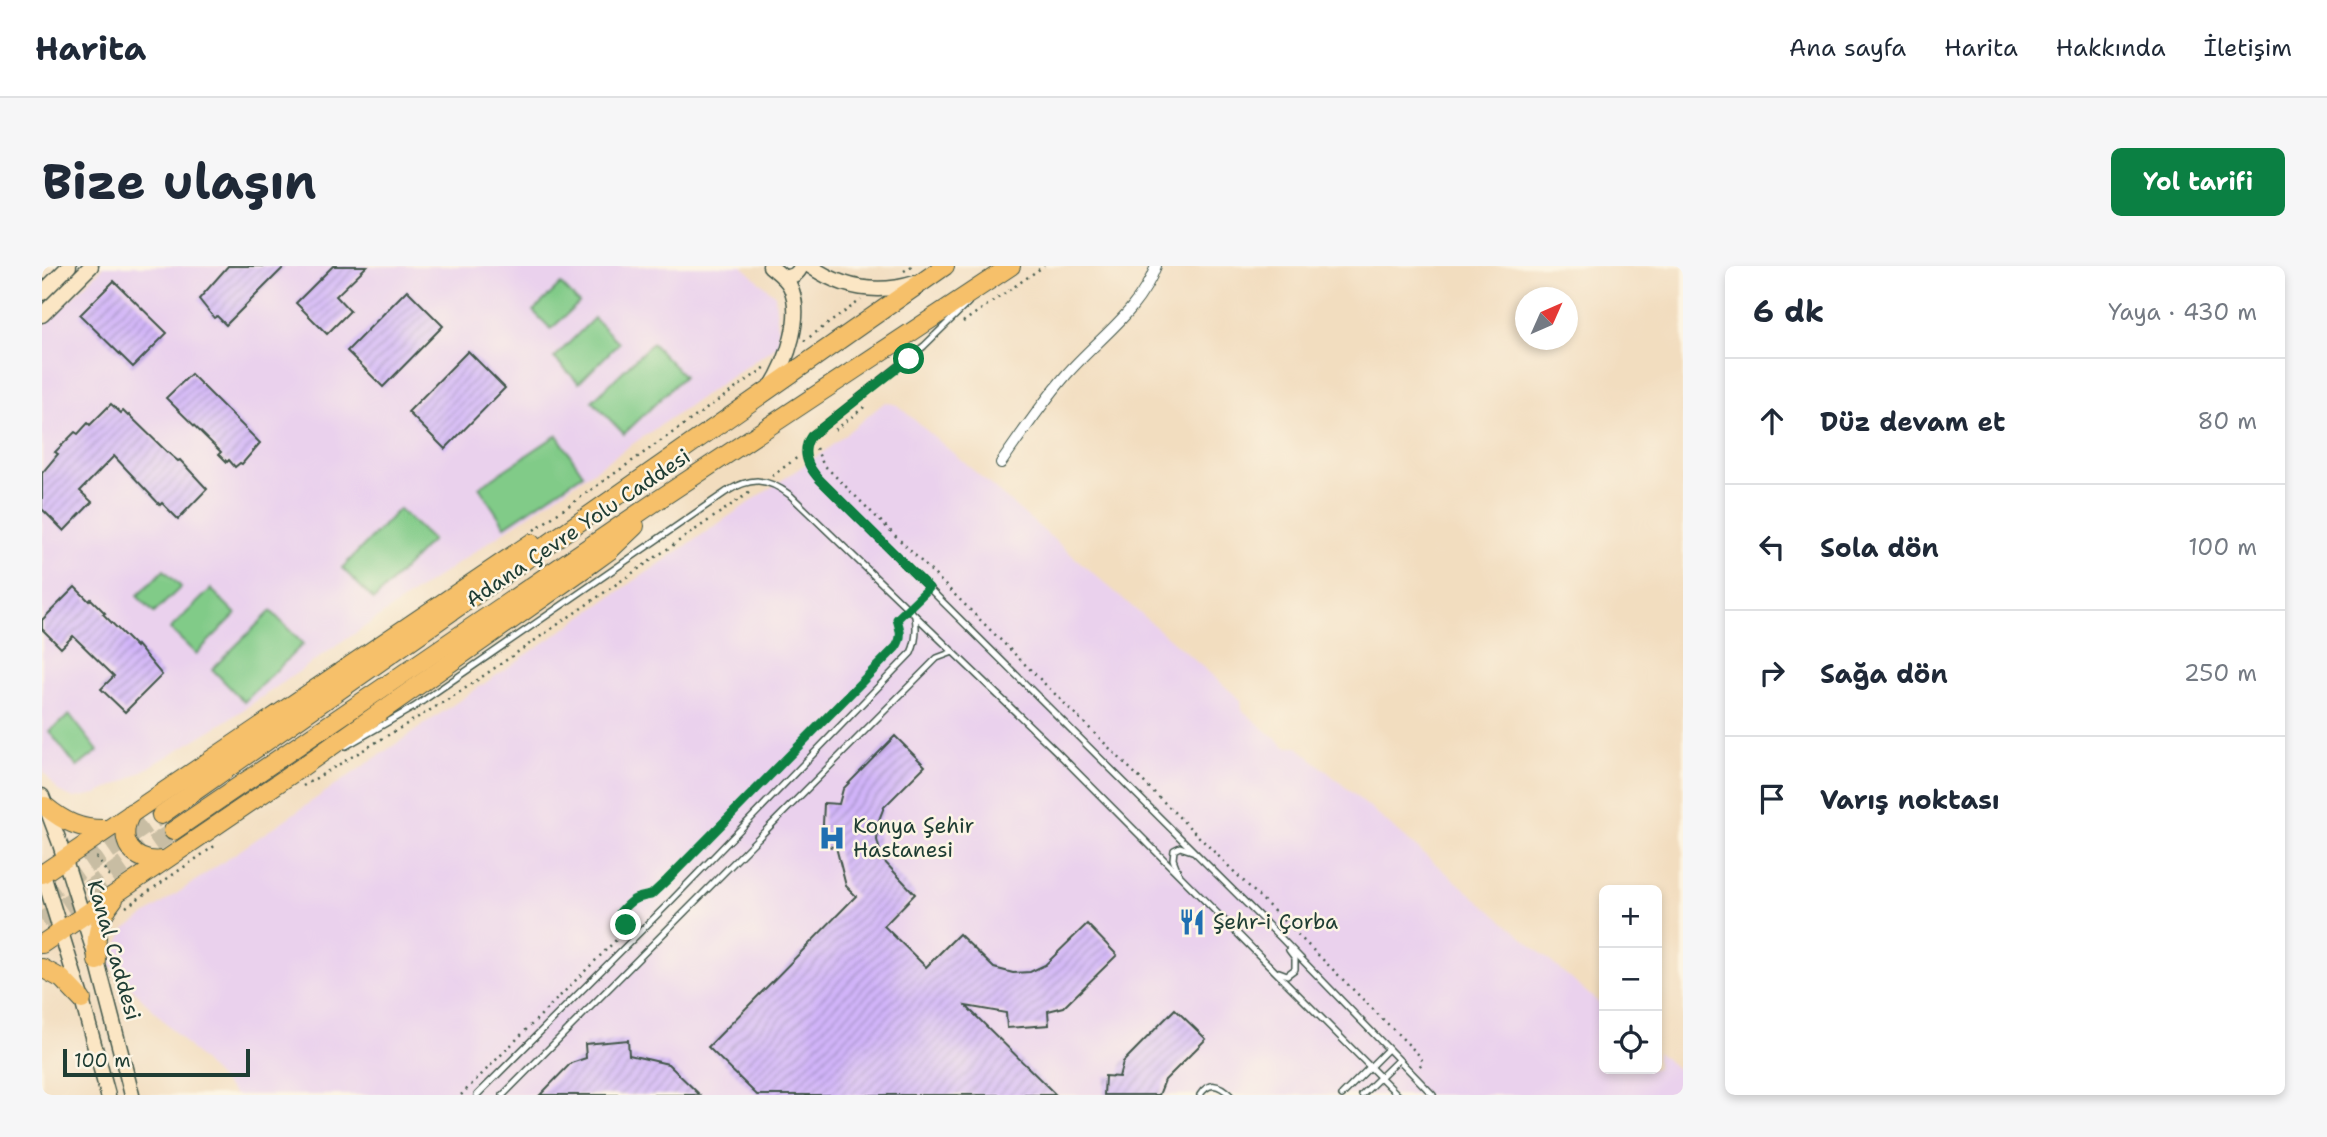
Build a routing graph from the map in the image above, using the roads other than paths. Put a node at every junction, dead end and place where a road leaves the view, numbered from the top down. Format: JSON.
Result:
{"nodes":[{"id":1,"x":69,"y":266,"type":"edge"},
{"id":2,"x":91,"y":266,"type":"edge"},
{"id":3,"x":770,"y":266,"type":"edge"},
{"id":4,"x":801,"y":266,"type":"edge"},
{"id":5,"x":810,"y":266,"type":"edge"},
{"id":6,"x":945,"y":266,"type":"edge"},
{"id":7,"x":1011,"y":266,"type":"edge"},
{"id":8,"x":1156,"y":266,"type":"edge"},
{"id":9,"x":783,"y":277,"type":"junction"},
{"id":10,"x":923,"y":281,"type":"junction"},
{"id":11,"x":985,"y":283,"type":"junction"},
{"id":12,"x":42,"y":293,"type":"edge"},
{"id":13,"x":42,"y":315,"type":"edge"},
{"id":14,"x":768,"y":391,"type":"junction"},
{"id":15,"x":1001,"y":463,"type":"dead end"},
{"id":16,"x":620,"y":495,"type":"junction"},
{"id":17,"x":655,"y":502,"type":"junction"},
{"id":18,"x":915,"y":616,"type":"junction"},
{"id":19,"x":953,"y":652,"type":"junction"},
{"id":20,"x":302,"y":766,"type":"junction"},
{"id":21,"x":43,"y":801,"type":"edge"},
{"id":22,"x":132,"y":812,"type":"junction"},
{"id":23,"x":160,"y":815,"type":"tunnel mouth"},
{"id":24,"x":107,"y":829,"type":"junction"},
{"id":25,"x":173,"y":831,"type":"tunnel mouth"},
{"id":26,"x":1200,"y":857,"type":"junction"},
{"id":27,"x":65,"y":858,"type":"junction"},
{"id":28,"x":164,"y":860,"type":"junction"},
{"id":29,"x":42,"y":873,"type":"edge"},
{"id":30,"x":1179,"y":875,"type":"junction"},
{"id":31,"x":124,"y":894,"type":"junction"},
{"id":32,"x":83,"y":916,"type":"junction"},
{"id":33,"x":61,"y":932,"type":"junction"},
{"id":34,"x":1282,"y":938,"type":"junction"},
{"id":35,"x":42,"y":944,"type":"edge"},
{"id":36,"x":97,"y":961,"type":"junction"},
{"id":37,"x":1271,"y":966,"type":"junction"},
{"id":38,"x":42,"y":968,"type":"edge"},
{"id":39,"x":82,"y":1000,"type":"junction"},
{"id":40,"x":1388,"y":1048,"type":"junction"},
{"id":41,"x":1398,"y":1059,"type":"junction"},
{"id":42,"x":1370,"y":1067,"type":"junction"},
{"id":43,"x":1380,"y":1077,"type":"junction"},
{"id":44,"x":108,"y":1095,"type":"edge"},
{"id":45,"x":132,"y":1095,"type":"edge"},
{"id":46,"x":477,"y":1095,"type":"edge"},
{"id":47,"x":503,"y":1095,"type":"edge"},
{"id":48,"x":1200,"y":1095,"type":"edge"},
{"id":49,"x":1230,"y":1095,"type":"edge"},
{"id":50,"x":1342,"y":1095,"type":"edge"},
{"id":51,"x":1362,"y":1095,"type":"edge"},
{"id":52,"x":1398,"y":1095,"type":"edge"},
{"id":53,"x":1433,"y":1095,"type":"edge"}],
"edges":[{"from":1,"to":12,"type":"main road"},
{"from":2,"to":13,"type":"main road"},
{"from":3,"to":9,"type":"main road"},
{"from":4,"to":9,"type":"main road"},
{"from":5,"to":10,"type":"main road"},
{"from":6,"to":10,"type":"highway","name":"Adana Çevre Yolu Caddesi"},
{"from":7,"to":11,"type":"highway","name":"Adana Çevre Yolu Caddesi"},
{"from":8,"to":15,"type":"street"},
{"from":9,"to":14,"type":"main road"},
{"from":10,"to":14,"type":"highway","name":"Adana Çevre Yolu Caddesi"},
{"from":11,"to":17,"type":"highway","name":"Adana Çevre Yolu Caddesi"},
{"from":11,"to":26,"type":"lane"},
{"from":14,"to":16,"type":"highway","name":"Adana Çevre Yolu Caddesi"},
{"from":16,"to":22,"type":"highway"},
{"from":16,"to":23,"type":"highway","name":"Adana Çevre Yolu Caddesi"},
{"from":17,"to":20,"type":"highway"},
{"from":17,"to":25,"type":"highway","name":"Adana Çevre Yolu Caddesi"},
{"from":18,"to":19,"type":"lane"},
{"from":18,"to":20,"type":"lane"},
{"from":18,"to":46,"type":"lane"},
{"from":19,"to":30,"type":"lane"},
{"from":19,"to":47,"type":"lane"},
{"from":20,"to":28,"type":"highway"},
{"from":21,"to":24,"type":"highway"},
{"from":21,"to":27,"type":"main road","name":"Kanal Caddesi"},
{"from":22,"to":24,"type":"highway"},
{"from":22,"to":28,"type":"highway"},
{"from":24,"to":27,"type":"highway"},
{"from":26,"to":30,"type":"lane"},
{"from":26,"to":34,"type":"lane"},
{"from":27,"to":29,"type":"highway"},
{"from":27,"to":32,"type":"main road","name":"Kanal Caddesi"},
{"from":28,"to":31,"type":"highway"},
{"from":29,"to":33,"type":"main road"},
{"from":30,"to":37,"type":"lane"},
{"from":31,"to":32,"type":"highway"},
{"from":31,"to":36,"type":"highway"},
{"from":32,"to":33,"type":"highway"},
{"from":32,"to":36,"type":"main road","name":"Kanal Caddesi"},
{"from":33,"to":35,"type":"highway"},
{"from":33,"to":39,"type":"main road"},
{"from":34,"to":37,"type":"lane"},
{"from":34,"to":40,"type":"lane"},
{"from":36,"to":45,"type":"main road","name":"Kanal Caddesi"},
{"from":37,"to":42,"type":"lane"},
{"from":38,"to":39,"type":"highway"},
{"from":39,"to":44,"type":"main road"},
{"from":40,"to":41,"type":"lane"},
{"from":40,"to":42,"type":"lane"},
{"from":41,"to":43,"type":"lane"},
{"from":41,"to":53,"type":"lane"},
{"from":42,"to":43,"type":"lane"},
{"from":42,"to":50,"type":"lane"},
{"from":43,"to":51,"type":"lane"},
{"from":43,"to":52,"type":"lane"},
{"from":48,"to":49,"type":"lane"}]}
